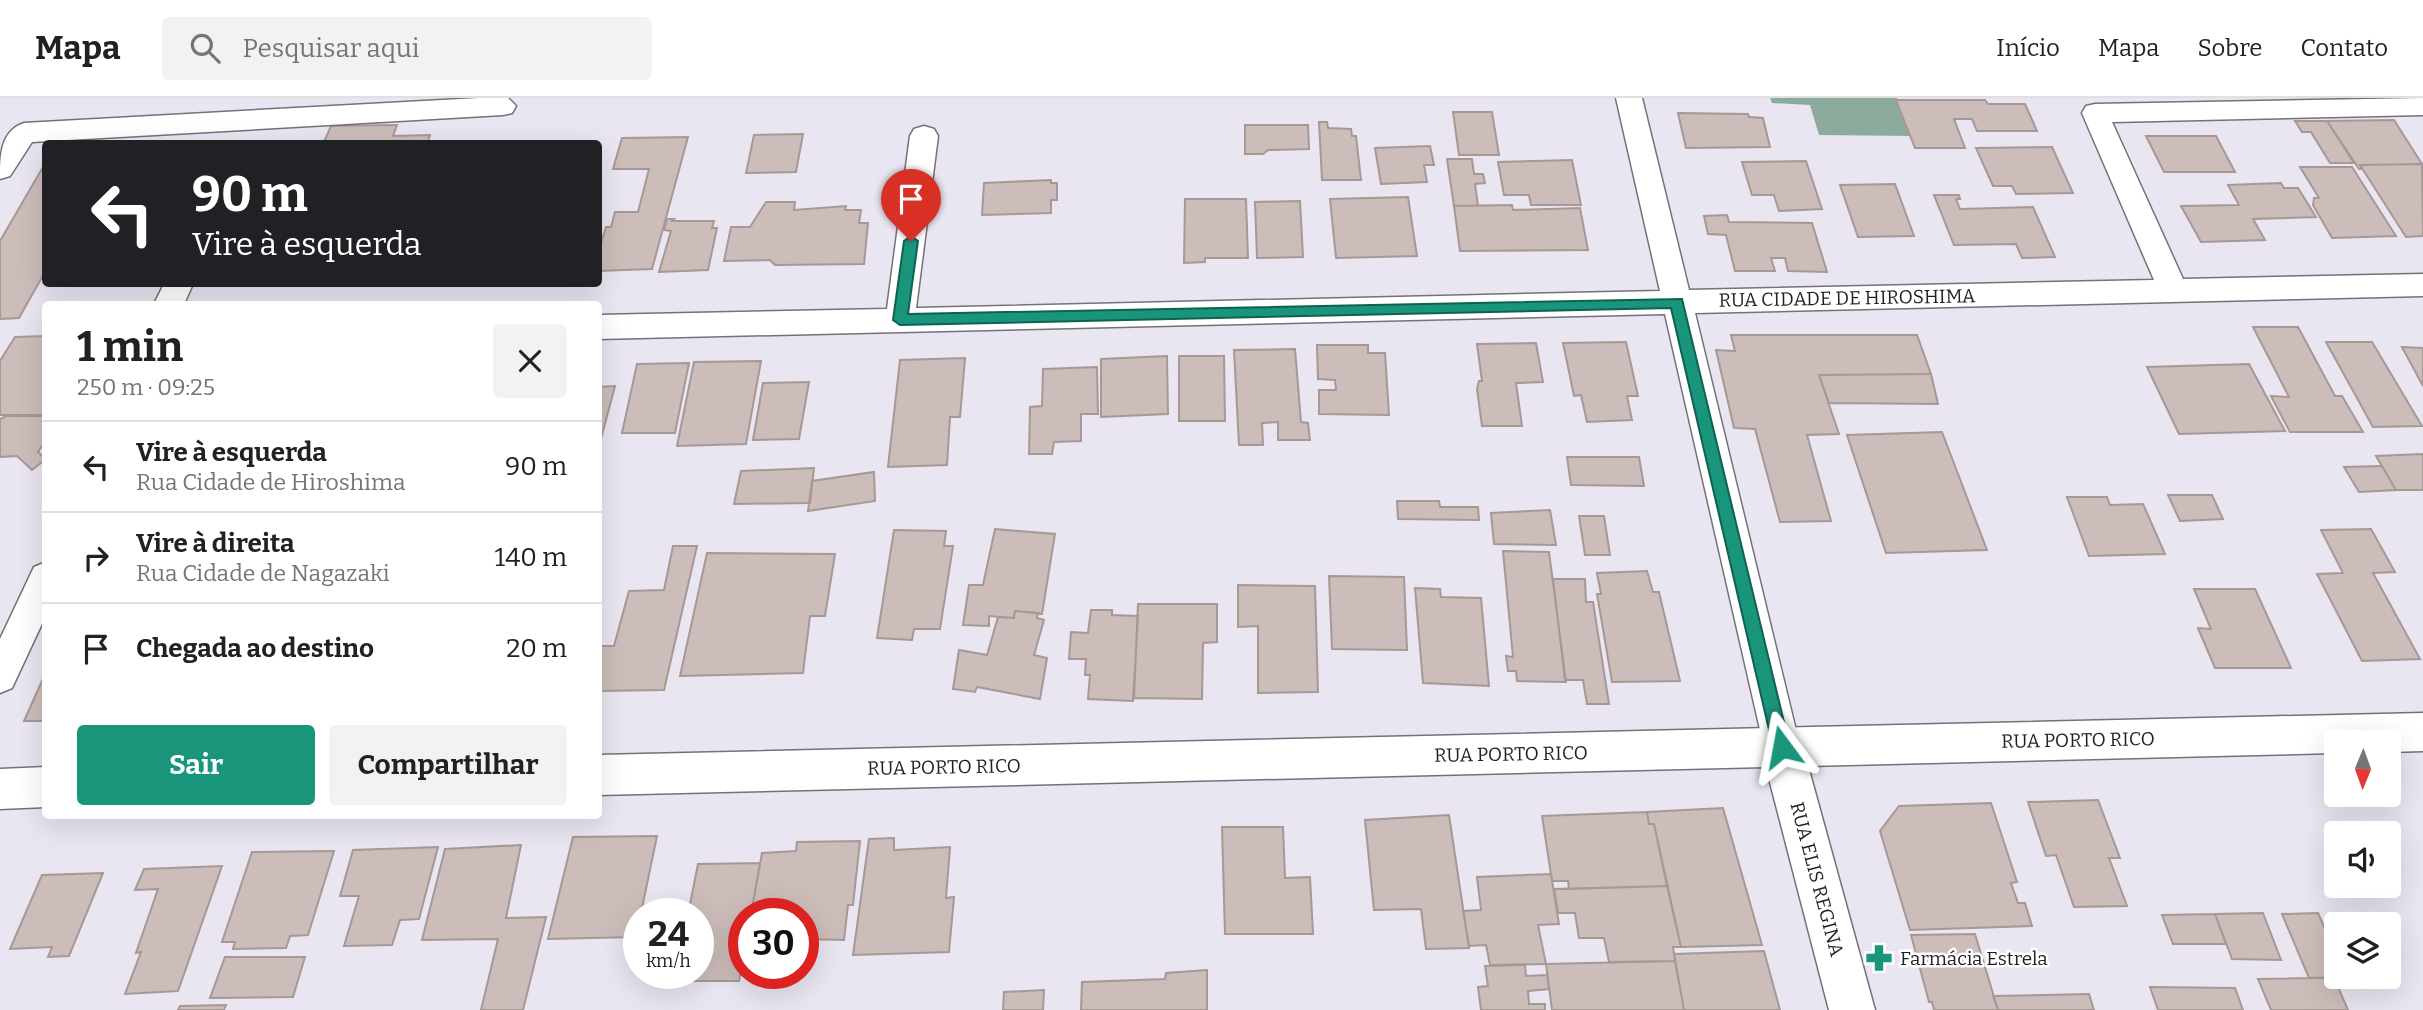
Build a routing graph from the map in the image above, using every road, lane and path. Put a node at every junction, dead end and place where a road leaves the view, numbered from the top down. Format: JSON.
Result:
{"nodes":[{"id":1,"x":1629,"y":98,"type":"edge"},
{"id":2,"x":503,"y":106,"type":"dead end"},
{"id":3,"x":2423,"y":106,"type":"edge"},
{"id":4,"x":251,"y":118,"type":"junction"},
{"id":5,"x":924,"y":136,"type":"dead end"},
{"id":6,"x":242,"y":140,"type":"edge"},
{"id":7,"x":0,"y":169,"type":"edge"},
{"id":8,"x":2423,"y":285,"type":"edge"},
{"id":9,"x":2174,"y":291,"type":"junction"},
{"id":10,"x":1677,"y":302,"type":"junction"},
{"id":11,"x":900,"y":320,"type":"junction"},
{"id":12,"x":602,"y":327,"type":"edge"},
{"id":13,"x":42,"y":586,"type":"edge"},
{"id":14,"x":0,"y":677,"type":"edge"},
{"id":15,"x":2423,"y":732,"type":"edge"},
{"id":16,"x":1782,"y":747,"type":"junction"},
{"id":17,"x":602,"y":775,"type":"edge"},
{"id":18,"x":42,"y":788,"type":"edge"},
{"id":19,"x":0,"y":789,"type":"edge"},
{"id":20,"x":1852,"y":1010,"type":"edge"}],
"edges":[{"from":1,"to":10,"type":"street"},
{"from":2,"to":4,"type":"street"},
{"from":3,"to":9,"type":"street"},
{"from":4,"to":6,"type":"street"},
{"from":4,"to":7,"type":"street"},
{"from":5,"to":11,"type":"street"},
{"from":8,"to":9,"type":"street","name":"RUA CIDADE DE HIROSHIMA"},
{"from":9,"to":10,"type":"street","name":"RUA CIDADE DE HIROSHIMA"},
{"from":10,"to":11,"type":"street","name":"RUA CIDADE DE HIROSHIMA"},
{"from":10,"to":16,"type":"street"},
{"from":11,"to":12,"type":"street","name":"RUA CIDADE DE HIROSHIMA"},
{"from":13,"to":14,"type":"street"},
{"from":15,"to":16,"type":"main road","name":"RUA PORTO RICO"},
{"from":16,"to":17,"type":"main road","name":"RUA PORTO RICO"},
{"from":16,"to":20,"type":"main road","name":"RUA ELIS REGINA"},
{"from":18,"to":19,"type":"main road"}]}
